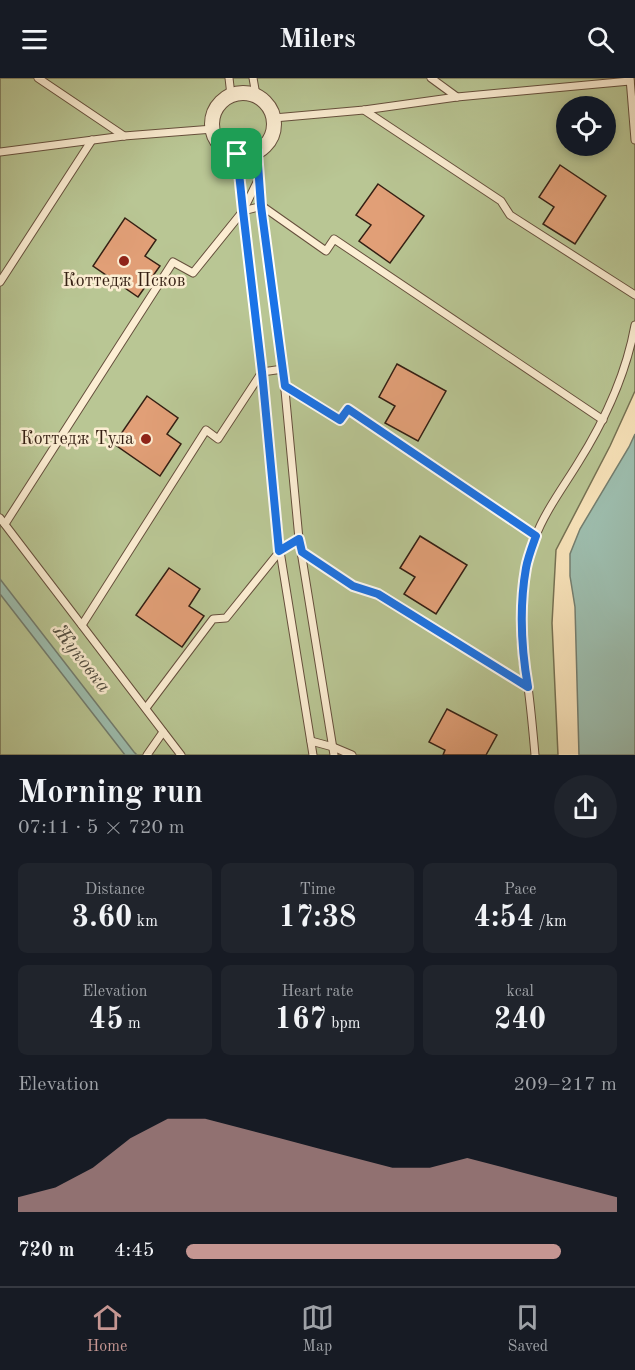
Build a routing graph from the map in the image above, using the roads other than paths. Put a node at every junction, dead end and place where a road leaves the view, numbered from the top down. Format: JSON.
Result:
{"nodes":[{"id":1,"x":38,"y":78,"type":"edge"},
{"id":2,"x":229,"y":78,"type":"edge"},
{"id":3,"x":253,"y":78,"type":"edge"},
{"id":4,"x":430,"y":78,"type":"edge"},
{"id":5,"x":630,"y":79,"type":"edge"},
{"id":6,"x":231,"y":95,"type":"junction"},
{"id":7,"x":256,"y":95,"type":"junction"},
{"id":8,"x":457,"y":97,"type":"junction"},
{"id":9,"x":364,"y":110,"type":"junction"},
{"id":10,"x":274,"y":118,"type":"junction"},
{"id":11,"x":213,"y":129,"type":"junction"},
{"id":12,"x":124,"y":136,"type":"junction"},
{"id":13,"x":92,"y":140,"type":"junction"},
{"id":14,"x":635,"y":140,"type":"edge"},
{"id":15,"x":257,"y":151,"type":"junction"},
{"id":16,"x":0,"y":152,"type":"edge"},
{"id":17,"x":237,"y":154,"type":"junction"},
{"id":18,"x":260,"y":176,"type":"junction"},
{"id":19,"x":261,"y":206,"type":"junction"},
{"id":20,"x":243,"y":211,"type":"junction"},
{"id":21,"x":0,"y":282,"type":"edge"},
{"id":22,"x":635,"y":295,"type":"edge"},
{"id":23,"x":635,"y":325,"type":"edge"},
{"id":24,"x":283,"y":369,"type":"junction"},
{"id":25,"x":262,"y":372,"type":"junction"},
{"id":26,"x":285,"y":386,"type":"junction"},
{"id":27,"x":603,"y":420,"type":"junction"},
{"id":28,"x":2,"y":521,"type":"edge"},
{"id":29,"x":536,"y":536,"type":"junction"},
{"id":30,"x":299,"y":539,"type":"junction"},
{"id":31,"x":279,"y":551,"type":"junction"},
{"id":32,"x":302,"y":552,"type":"junction"},
{"id":33,"x":82,"y":625,"type":"junction"},
{"id":34,"x":528,"y":687,"type":"junction"},
{"id":35,"x":146,"y":708,"type":"junction"},
{"id":36,"x":163,"y":732,"type":"junction"},
{"id":37,"x":311,"y":741,"type":"junction"},
{"id":38,"x":333,"y":747,"type":"junction"},
{"id":39,"x":148,"y":753,"type":"edge"},
{"id":40,"x":181,"y":755,"type":"edge"},
{"id":41,"x":313,"y":755,"type":"edge"},
{"id":42,"x":334,"y":755,"type":"edge"},
{"id":43,"x":352,"y":755,"type":"edge"},
{"id":44,"x":536,"y":755,"type":"edge"}],
"edges":[{"from":1,"to":12,"type":"lane"},
{"from":2,"to":6,"type":"lane"},
{"from":3,"to":7,"type":"lane"},
{"from":4,"to":8,"type":"lane"},
{"from":5,"to":8,"type":"lane"},
{"from":5,"to":14,"type":"lane"},
{"from":6,"to":7,"type":"street"},
{"from":6,"to":11,"type":"street"},
{"from":7,"to":10,"type":"street"},
{"from":8,"to":9,"type":"lane"},
{"from":9,"to":10,"type":"lane"},
{"from":9,"to":22,"type":"lane"},
{"from":10,"to":15,"type":"street"},
{"from":11,"to":12,"type":"lane"},
{"from":11,"to":17,"type":"street"},
{"from":12,"to":13,"type":"lane"},
{"from":13,"to":16,"type":"lane"},
{"from":13,"to":21,"type":"lane"},
{"from":15,"to":17,"type":"street"},
{"from":15,"to":18,"type":"lane"},
{"from":17,"to":20,"type":"lane"},
{"from":18,"to":19,"type":"lane"},
{"from":18,"to":20,"type":"lane"},
{"from":19,"to":20,"type":"lane"},
{"from":19,"to":24,"type":"lane"},
{"from":19,"to":27,"type":"lane"},
{"from":20,"to":25,"type":"lane"},
{"from":20,"to":28,"type":"lane"},
{"from":23,"to":27,"type":"lane"},
{"from":24,"to":25,"type":"lane"},
{"from":24,"to":26,"type":"lane"},
{"from":25,"to":31,"type":"lane"},
{"from":25,"to":33,"type":"lane"},
{"from":26,"to":29,"type":"lane"},
{"from":26,"to":30,"type":"lane"},
{"from":27,"to":29,"type":"lane"},
{"from":28,"to":33,"type":"lane"},
{"from":29,"to":34,"type":"lane"},
{"from":30,"to":31,"type":"lane"},
{"from":30,"to":32,"type":"lane"},
{"from":31,"to":35,"type":"lane"},
{"from":31,"to":37,"type":"lane"},
{"from":32,"to":34,"type":"lane"},
{"from":32,"to":38,"type":"lane"},
{"from":33,"to":35,"type":"lane"},
{"from":34,"to":44,"type":"lane"},
{"from":35,"to":36,"type":"lane"},
{"from":36,"to":39,"type":"lane"},
{"from":36,"to":40,"type":"lane"},
{"from":37,"to":38,"type":"lane"},
{"from":37,"to":41,"type":"lane"},
{"from":38,"to":42,"type":"lane"},
{"from":38,"to":43,"type":"lane"}]}
